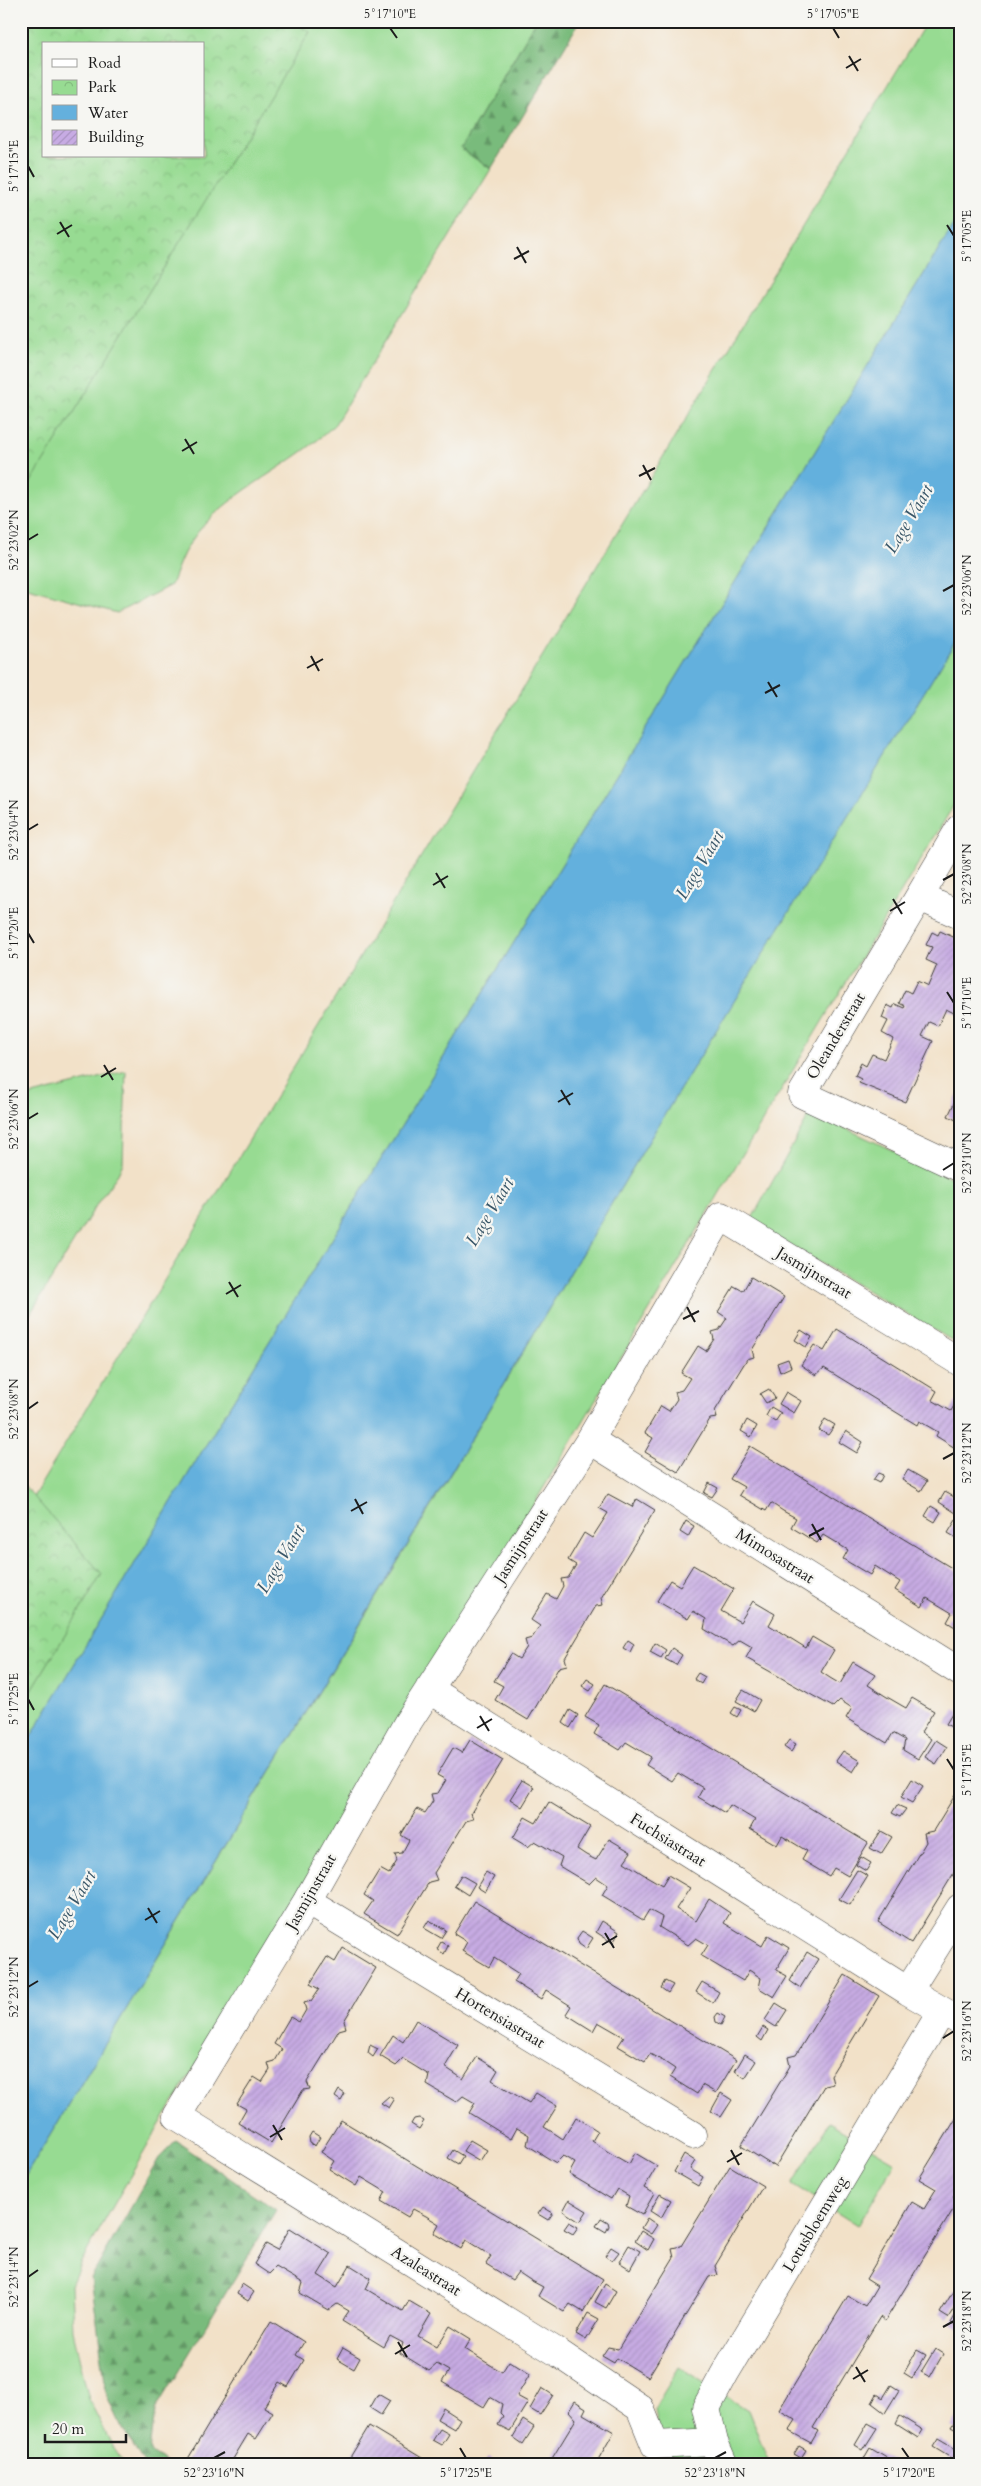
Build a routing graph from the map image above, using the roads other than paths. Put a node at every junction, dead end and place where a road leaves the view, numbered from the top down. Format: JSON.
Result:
{"nodes":[{"id":1,"x":960,"y":828,"type":"edge"},
{"id":2,"x":920,"y":897,"type":"junction"},
{"id":3,"x":960,"y":915,"type":"edge"},
{"id":4,"x":960,"y":1168,"type":"edge"},
{"id":5,"x":960,"y":1362,"type":"edge"},
{"id":6,"x":590,"y":1440,"type":"junction"},
{"id":7,"x":960,"y":1672,"type":"edge"},
{"id":8,"x":429,"y":1689,"type":"junction"},
{"id":9,"x":307,"y":1901,"type":"junction"},
{"id":10,"x":960,"y":1908,"type":"edge"},
{"id":11,"x":908,"y":1991,"type":"junction"},
{"id":12,"x":951,"y":2016,"type":"edge"},
{"id":13,"x":177,"y":2116,"type":"joint"},
{"id":14,"x":692,"y":2136,"type":"dead end"},
{"id":15,"x":719,"y":2454,"type":"edge"},
{"id":16,"x":652,"y":2455,"type":"edge"}],
"edges":[{"from":1,"to":2,"type":"street","name":"Oleanderstraat"},
{"from":2,"to":3,"type":"street"},
{"from":2,"to":4,"type":"street","name":"Oleanderstraat"},
{"from":5,"to":6,"type":"street","name":"Jasmijnstraat"},
{"from":6,"to":7,"type":"street","name":"Mimosastraat"},
{"from":6,"to":8,"type":"street","name":"Jasmijnstraat"},
{"from":8,"to":9,"type":"street","name":"Jasmijnstraat"},
{"from":8,"to":11,"type":"street","name":"Fuchsiastraat"},
{"from":9,"to":13,"type":"street","name":"Jasmijnstraat"},
{"from":9,"to":14,"type":"street","name":"Hortensiastraat"},
{"from":10,"to":11,"type":"street"},
{"from":11,"to":12,"type":"street","name":"Lotusbloemweg"},
{"from":12,"to":15,"type":"street","name":"Lotusbloemweg"},
{"from":13,"to":16,"type":"street","name":"Azaleastraat"},
{"from":15,"to":16,"type":"street"}]}
